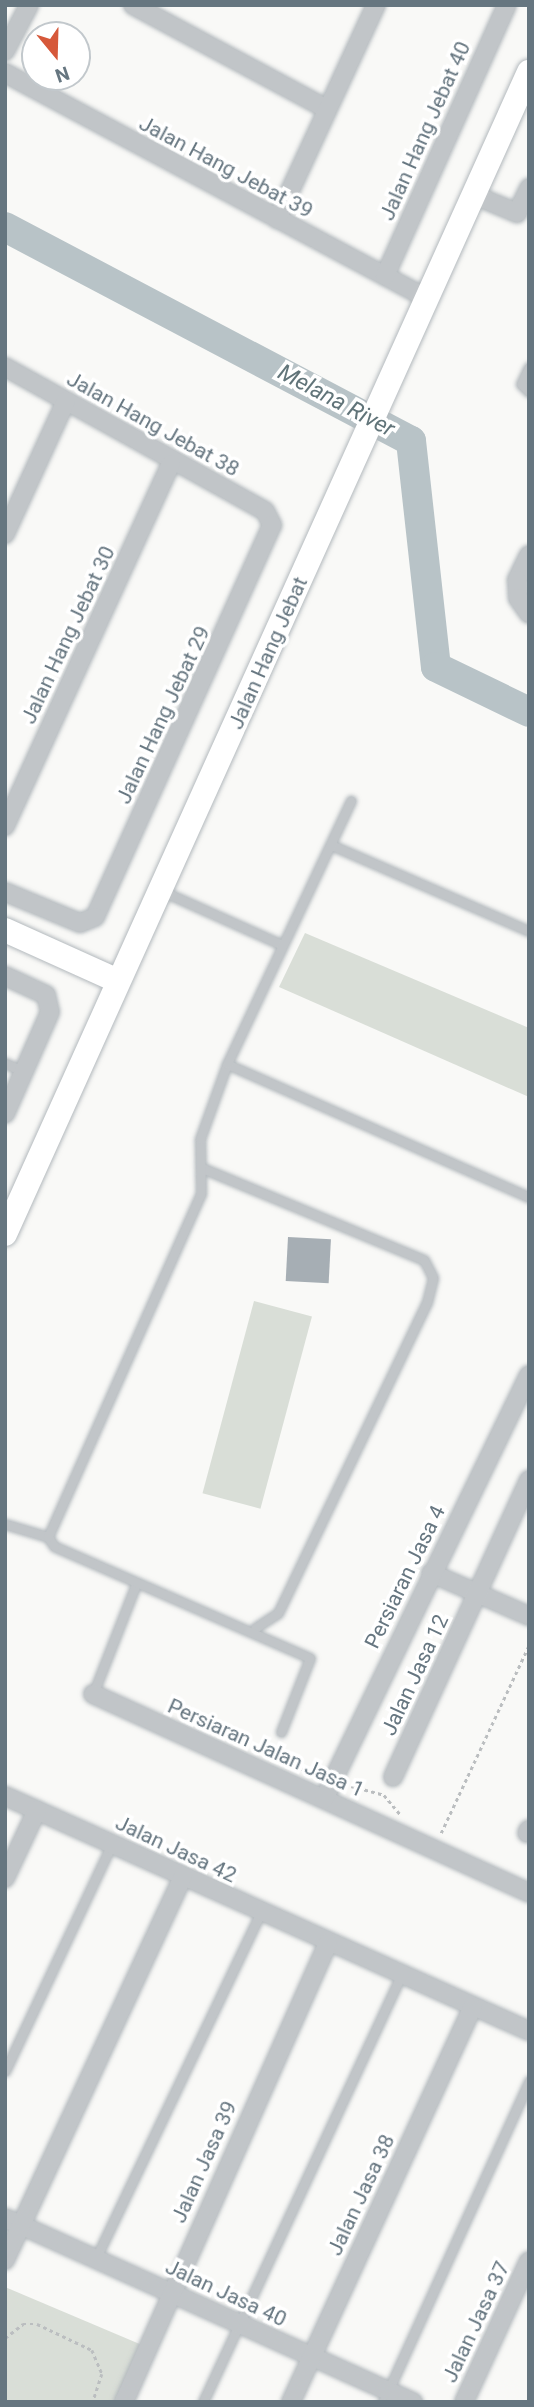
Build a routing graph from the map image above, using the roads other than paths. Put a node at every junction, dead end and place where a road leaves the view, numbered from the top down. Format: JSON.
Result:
{"nodes":[{"id":1,"x":30,"y":5,"type":"edge"},
{"id":2,"x":133,"y":5,"type":"edge"},
{"id":3,"x":376,"y":5,"type":"edge"},
{"id":4,"x":507,"y":5,"type":"edge"},
{"id":5,"x":5,"y":51,"type":"edge"},
{"id":6,"x":529,"y":72,"type":"edge"},
{"id":7,"x":5,"y":74,"type":"edge"},
{"id":8,"x":327,"y":109,"type":"junction"},
{"id":9,"x":529,"y":188,"type":"edge"},
{"id":10,"x":474,"y":195,"type":"junction"},
{"id":11,"x":523,"y":216,"type":"edge"},
{"id":12,"x":277,"y":219,"type":"junction"},
{"id":13,"x":385,"y":276,"type":"junction"},
{"id":14,"x":428,"y":299,"type":"junction"},
{"id":15,"x":5,"y":367,"type":"edge"},
{"id":16,"x":529,"y":367,"type":"edge"},
{"id":17,"x":529,"y":392,"type":"edge"},
{"id":18,"x":66,"y":401,"type":"junction"},
{"id":19,"x":172,"y":464,"type":"junction"},
{"id":20,"x":272,"y":525,"type":"joint"},
{"id":21,"x":5,"y":534,"type":"edge"},
{"id":22,"x":529,"y":555,"type":"edge"},
{"id":23,"x":529,"y":614,"type":"edge"},
{"id":24,"x":351,"y":802,"type":"dead end"},
{"id":25,"x":5,"y":826,"type":"edge"},
{"id":26,"x":331,"y":845,"type":"junction"},
{"id":27,"x":160,"y":890,"type":"junction"},
{"id":28,"x":5,"y":892,"type":"edge"},
{"id":29,"x":5,"y":930,"type":"edge"},
{"id":30,"x":529,"y":931,"type":"edge"},
{"id":31,"x":282,"y":945,"type":"junction"},
{"id":32,"x":5,"y":976,"type":"edge"},
{"id":33,"x":118,"y":981,"type":"junction"},
{"id":34,"x":5,"y":1063,"type":"edge"},
{"id":35,"x":227,"y":1064,"type":"junction"},
{"id":36,"x":24,"y":1072,"type":"junction"},
{"id":37,"x":5,"y":1114,"type":"edge"},
{"id":38,"x":202,"y":1168,"type":"junction"},
{"id":39,"x":529,"y":1197,"type":"edge"},
{"id":40,"x":5,"y":1234,"type":"edge"},
{"id":41,"x":529,"y":1374,"type":"edge"},
{"id":42,"x":529,"y":1480,"type":"edge"},
{"id":43,"x":5,"y":1524,"type":"edge"},
{"id":44,"x":48,"y":1537,"type":"junction"},
{"id":45,"x":431,"y":1573,"type":"junction"},
{"id":46,"x":136,"y":1584,"type":"junction"},
{"id":47,"x":478,"y":1592,"type":"junction"},
{"id":48,"x":529,"y":1616,"type":"edge"},
{"id":49,"x":255,"y":1628,"type":"junction"},
{"id":50,"x":93,"y":1694,"type":"joint"},
{"id":51,"x":281,"y":1732,"type":"dead end"},
{"id":52,"x":393,"y":1777,"type":"dead end"},
{"id":53,"x":5,"y":1796,"type":"edge"},
{"id":54,"x":324,"y":1799,"type":"junction"},
{"id":55,"x":37,"y":1810,"type":"junction"},
{"id":56,"x":112,"y":1844,"type":"junction"},
{"id":57,"x":183,"y":1876,"type":"junction"},
{"id":58,"x":5,"y":1878,"type":"edge"},
{"id":59,"x":529,"y":1893,"type":"edge"},
{"id":60,"x":260,"y":1914,"type":"junction"},
{"id":61,"x":328,"y":1943,"type":"junction"},
{"id":62,"x":401,"y":1975,"type":"junction"},
{"id":63,"x":472,"y":2008,"type":"junction"},
{"id":64,"x":529,"y":2031,"type":"edge"},
{"id":65,"x":5,"y":2071,"type":"edge"},
{"id":66,"x":529,"y":2081,"type":"edge"},
{"id":67,"x":13,"y":2222,"type":"edge"},
{"id":68,"x":5,"y":2260,"type":"edge"},
{"id":69,"x":95,"y":2260,"type":"junction"},
{"id":70,"x":529,"y":2261,"type":"edge"},
{"id":71,"x":170,"y":2292,"type":"junction"},
{"id":72,"x":238,"y":2324,"type":"junction"},
{"id":73,"x":311,"y":2357,"type":"junction"},
{"id":74,"x":386,"y":2396,"type":"edge"},
{"id":75,"x":124,"y":2402,"type":"edge"},
{"id":76,"x":203,"y":2402,"type":"edge"},
{"id":77,"x":291,"y":2402,"type":"edge"},
{"id":78,"x":413,"y":2402,"type":"edge"},
{"id":79,"x":464,"y":2402,"type":"edge"}],
"edges":[{"from":1,"to":5,"type":"street"},
{"from":2,"to":8,"type":"street"},
{"from":3,"to":8,"type":"street"},
{"from":4,"to":13,"type":"street","name":"Jalan Hang Jebat 40"},
{"from":6,"to":10,"type":"street","name":"Jalan Hang Jebat"},
{"from":7,"to":12,"type":"street","name":"Jalan Hang Jebat 39"},
{"from":8,"to":12,"type":"street"},
{"from":9,"to":11,"type":"street"},
{"from":10,"to":11,"type":"street"},
{"from":10,"to":14,"type":"street","name":"Jalan Hang Jebat"},
{"from":12,"to":13,"type":"street","name":"Jalan Hang Jebat 39"},
{"from":13,"to":14,"type":"street","name":"Jalan Hang Jebat 39"},
{"from":14,"to":27,"type":"street","name":"Jalan Hang Jebat"},
{"from":15,"to":18,"type":"street","name":"Jalan Hang Jebat 38"},
{"from":16,"to":17,"type":"lane"},
{"from":18,"to":19,"type":"street","name":"Jalan Hang Jebat 38"},
{"from":18,"to":21,"type":"street"},
{"from":19,"to":20,"type":"street","name":"Jalan Hang Jebat 38"},
{"from":19,"to":25,"type":"street","name":"Jalan Hang Jebat 30"},
{"from":20,"to":28,"type":"street","name":"Jalan Hang Jebat 29"},
{"from":22,"to":23,"type":"street"},
{"from":24,"to":26,"type":"lane"},
{"from":26,"to":30,"type":"lane"},
{"from":26,"to":31,"type":"lane"},
{"from":27,"to":31,"type":"lane"},
{"from":27,"to":33,"type":"street","name":"Jalan Hang Jebat"},
{"from":29,"to":33,"type":"street"},
{"from":31,"to":35,"type":"lane"},
{"from":32,"to":36,"type":"street"},
{"from":33,"to":40,"type":"street","name":"Jalan Hang Jebat"},
{"from":34,"to":36,"type":"lane"},
{"from":35,"to":38,"type":"lane"},
{"from":35,"to":39,"type":"lane"},
{"from":36,"to":37,"type":"street"},
{"from":38,"to":44,"type":"lane"},
{"from":38,"to":49,"type":"lane"},
{"from":41,"to":45,"type":"street","name":"Persiaran Jasa 4"},
{"from":42,"to":47,"type":"street","name":"Jalan Jasa 12"},
{"from":43,"to":44,"type":"lane"},
{"from":44,"to":46,"type":"lane"},
{"from":45,"to":47,"type":"street"},
{"from":45,"to":54,"type":"street","name":"Persiaran Jasa 4"},
{"from":46,"to":49,"type":"lane"},
{"from":46,"to":50,"type":"lane","name":"Persiaran Jalan Jasa 1"},
{"from":47,"to":48,"type":"street"},
{"from":47,"to":52,"type":"street","name":"Jalan Jasa 12"},
{"from":49,"to":51,"type":"lane"},
{"from":50,"to":54,"type":"street","name":"Persiaran Jalan Jasa 1"},
{"from":53,"to":55,"type":"street","name":"Jalan Jasa 42"},
{"from":54,"to":59,"type":"street","name":"Persiaran Jalan Jasa 1"},
{"from":55,"to":56,"type":"street","name":"Jalan Jasa 42"},
{"from":55,"to":58,"type":"street"},
{"from":56,"to":57,"type":"street","name":"Jalan Jasa 42"},
{"from":56,"to":65,"type":"lane"},
{"from":57,"to":60,"type":"street","name":"Jalan Jasa 42"},
{"from":57,"to":67,"type":"street"},
{"from":60,"to":61,"type":"street","name":"Jalan Jasa 42"},
{"from":60,"to":69,"type":"lane"},
{"from":61,"to":62,"type":"street","name":"Jalan Jasa 42"},
{"from":61,"to":71,"type":"street","name":"Jalan Jasa 39"},
{"from":62,"to":63,"type":"street","name":"Jalan Jasa 42"},
{"from":62,"to":72,"type":"lane"},
{"from":63,"to":64,"type":"street","name":"Jalan Jasa 42"},
{"from":63,"to":73,"type":"street","name":"Jalan Jasa 38"},
{"from":66,"to":74,"type":"lane"},
{"from":67,"to":68,"type":"street"},
{"from":67,"to":69,"type":"street","name":"Jalan Jasa 40"},
{"from":69,"to":71,"type":"street","name":"Jalan Jasa 40"},
{"from":70,"to":79,"type":"street","name":"Jalan Jasa 37"},
{"from":71,"to":72,"type":"street","name":"Jalan Jasa 40"},
{"from":71,"to":75,"type":"street","name":"Jalan Jasa 39"},
{"from":72,"to":73,"type":"street","name":"Jalan Jasa 40"},
{"from":72,"to":76,"type":"lane"},
{"from":73,"to":74,"type":"street","name":"Jalan Jasa 40"},
{"from":73,"to":77,"type":"street","name":"Jalan Jasa 38"},
{"from":74,"to":78,"type":"street","name":"Jalan Jasa 40"}]}
